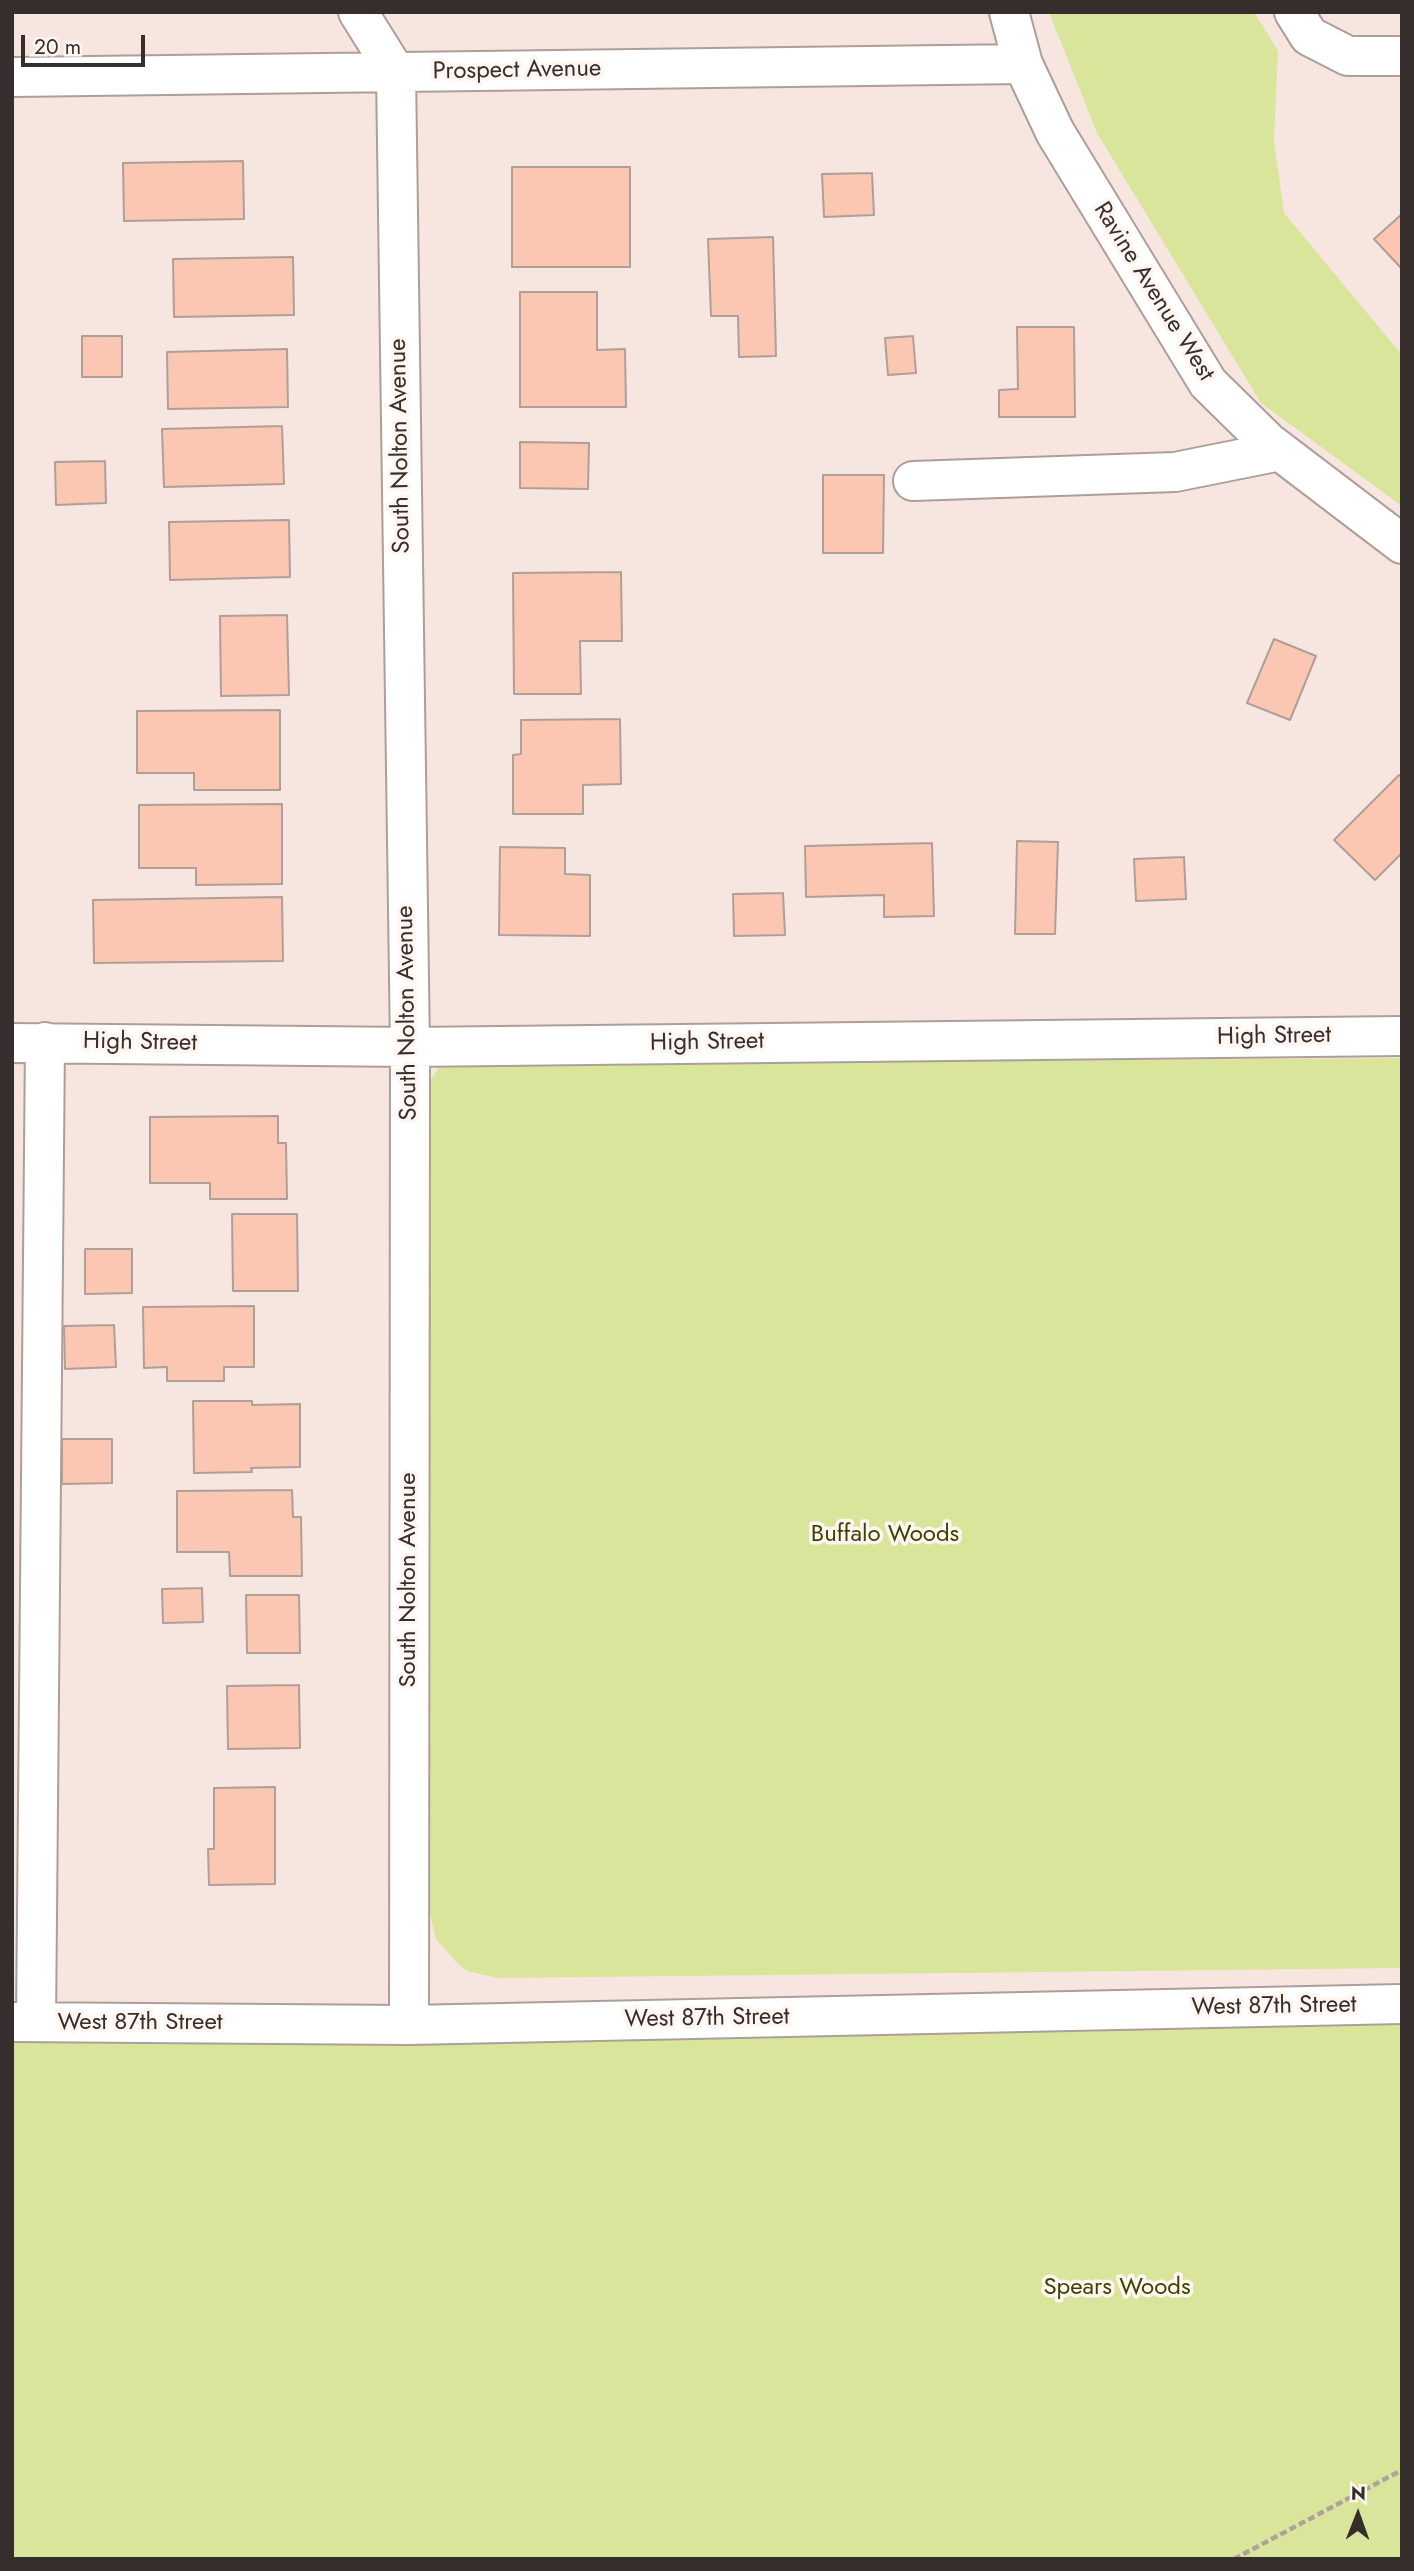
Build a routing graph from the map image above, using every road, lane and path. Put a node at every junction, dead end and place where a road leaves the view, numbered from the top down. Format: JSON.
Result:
{"nodes":[{"id":1,"x":358,"y":12,"type":"edge"},
{"id":2,"x":1009,"y":12,"type":"edge"},
{"id":3,"x":1294,"y":12,"type":"edge"},
{"id":4,"x":1402,"y":55,"type":"edge"},
{"id":5,"x":1023,"y":64,"type":"junction"},
{"id":6,"x":396,"y":73,"type":"junction"},
{"id":7,"x":12,"y":77,"type":"edge"},
{"id":8,"x":1280,"y":451,"type":"junction"},
{"id":9,"x":913,"y":481,"type":"dead end"},
{"id":10,"x":1402,"y":544,"type":"edge"},
{"id":11,"x":1402,"y":1036,"type":"edge"},
{"id":12,"x":29,"y":1043,"type":"edge"},
{"id":13,"x":410,"y":1047,"type":"junction"},
{"id":14,"x":1402,"y":2004,"type":"edge"},
{"id":15,"x":24,"y":2022,"type":"edge"},
{"id":16,"x":408,"y":2025,"type":"junction"},
{"id":17,"x":1402,"y":2470,"type":"edge"},
{"id":18,"x":1234,"y":2559,"type":"edge"}],
"edges":[{"from":1,"to":6,"type":"street"},
{"from":2,"to":5,"type":"street","name":"Ravine Avenue West"},
{"from":3,"to":4,"type":"street"},
{"from":5,"to":6,"type":"street","name":"Prospect Avenue"},
{"from":5,"to":8,"type":"street","name":"Ravine Avenue West"},
{"from":6,"to":7,"type":"street","name":"Prospect Avenue"},
{"from":6,"to":13,"type":"street","name":"South Nolton Avenue"},
{"from":8,"to":9,"type":"street"},
{"from":8,"to":10,"type":"street","name":"Ravine Avenue West"},
{"from":11,"to":13,"type":"street","name":"High Street"},
{"from":12,"to":13,"type":"street","name":"High Street"},
{"from":12,"to":15,"type":"street"},
{"from":13,"to":16,"type":"street","name":"South Nolton Avenue"},
{"from":14,"to":16,"type":"street","name":"West 87th Street"},
{"from":15,"to":16,"type":"street","name":"West 87th Street"},
{"from":17,"to":18,"type":"path"}]}
